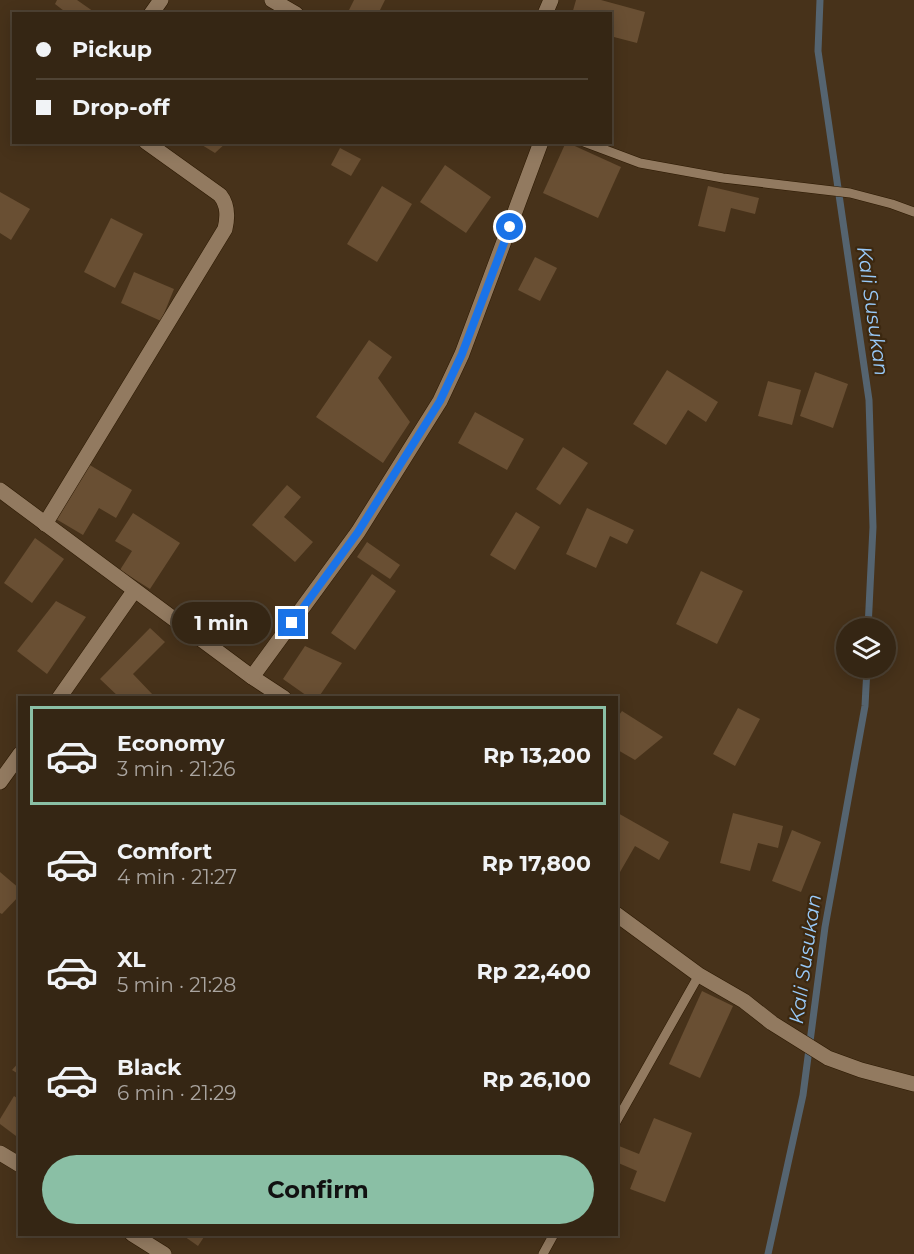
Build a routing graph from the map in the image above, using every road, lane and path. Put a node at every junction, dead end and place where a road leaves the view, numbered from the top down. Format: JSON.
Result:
{"nodes":[{"id":1,"x":272,"y":0,"type":"edge"},
{"id":2,"x":293,"y":12,"type":"edge"},
{"id":3,"x":149,"y":144,"type":"edge"},
{"id":4,"x":540,"y":144,"type":"edge"},
{"id":5,"x":589,"y":144,"type":"edge"},
{"id":6,"x":914,"y":212,"type":"edge"},
{"id":7,"x":0,"y":490,"type":"edge"},
{"id":8,"x":45,"y":524,"type":"junction"},
{"id":9,"x":134,"y":591,"type":"junction"},
{"id":10,"x":252,"y":677,"type":"junction"},
{"id":11,"x":60,"y":696,"type":"edge"},
{"id":12,"x":281,"y":696,"type":"edge"},
{"id":13,"x":18,"y":757,"type":"edge"},
{"id":14,"x":0,"y":782,"type":"edge"},
{"id":15,"x":618,"y":915,"type":"edge"},
{"id":16,"x":699,"y":975,"type":"junction"},
{"id":17,"x":914,"y":1084,"type":"edge"},
{"id":18,"x":618,"y":1118,"type":"edge"},
{"id":19,"x":0,"y":1153,"type":"edge"},
{"id":20,"x":18,"y":1164,"type":"edge"},
{"id":21,"x":135,"y":1236,"type":"edge"},
{"id":22,"x":553,"y":1236,"type":"edge"},
{"id":23,"x":164,"y":1254,"type":"edge"},
{"id":24,"x":543,"y":1254,"type":"edge"}],
"edges":[{"from":1,"to":2,"type":"street"},
{"from":3,"to":8,"type":"street"},
{"from":4,"to":10,"type":"street"},
{"from":5,"to":6,"type":"lane"},
{"from":7,"to":8,"type":"street"},
{"from":8,"to":9,"type":"street"},
{"from":9,"to":10,"type":"street"},
{"from":9,"to":11,"type":"street"},
{"from":10,"to":12,"type":"street"},
{"from":13,"to":14,"type":"street"},
{"from":15,"to":16,"type":"street"},
{"from":16,"to":17,"type":"street"},
{"from":16,"to":18,"type":"lane"},
{"from":19,"to":20,"type":"street"},
{"from":21,"to":23,"type":"street"},
{"from":22,"to":24,"type":"lane"}]}
